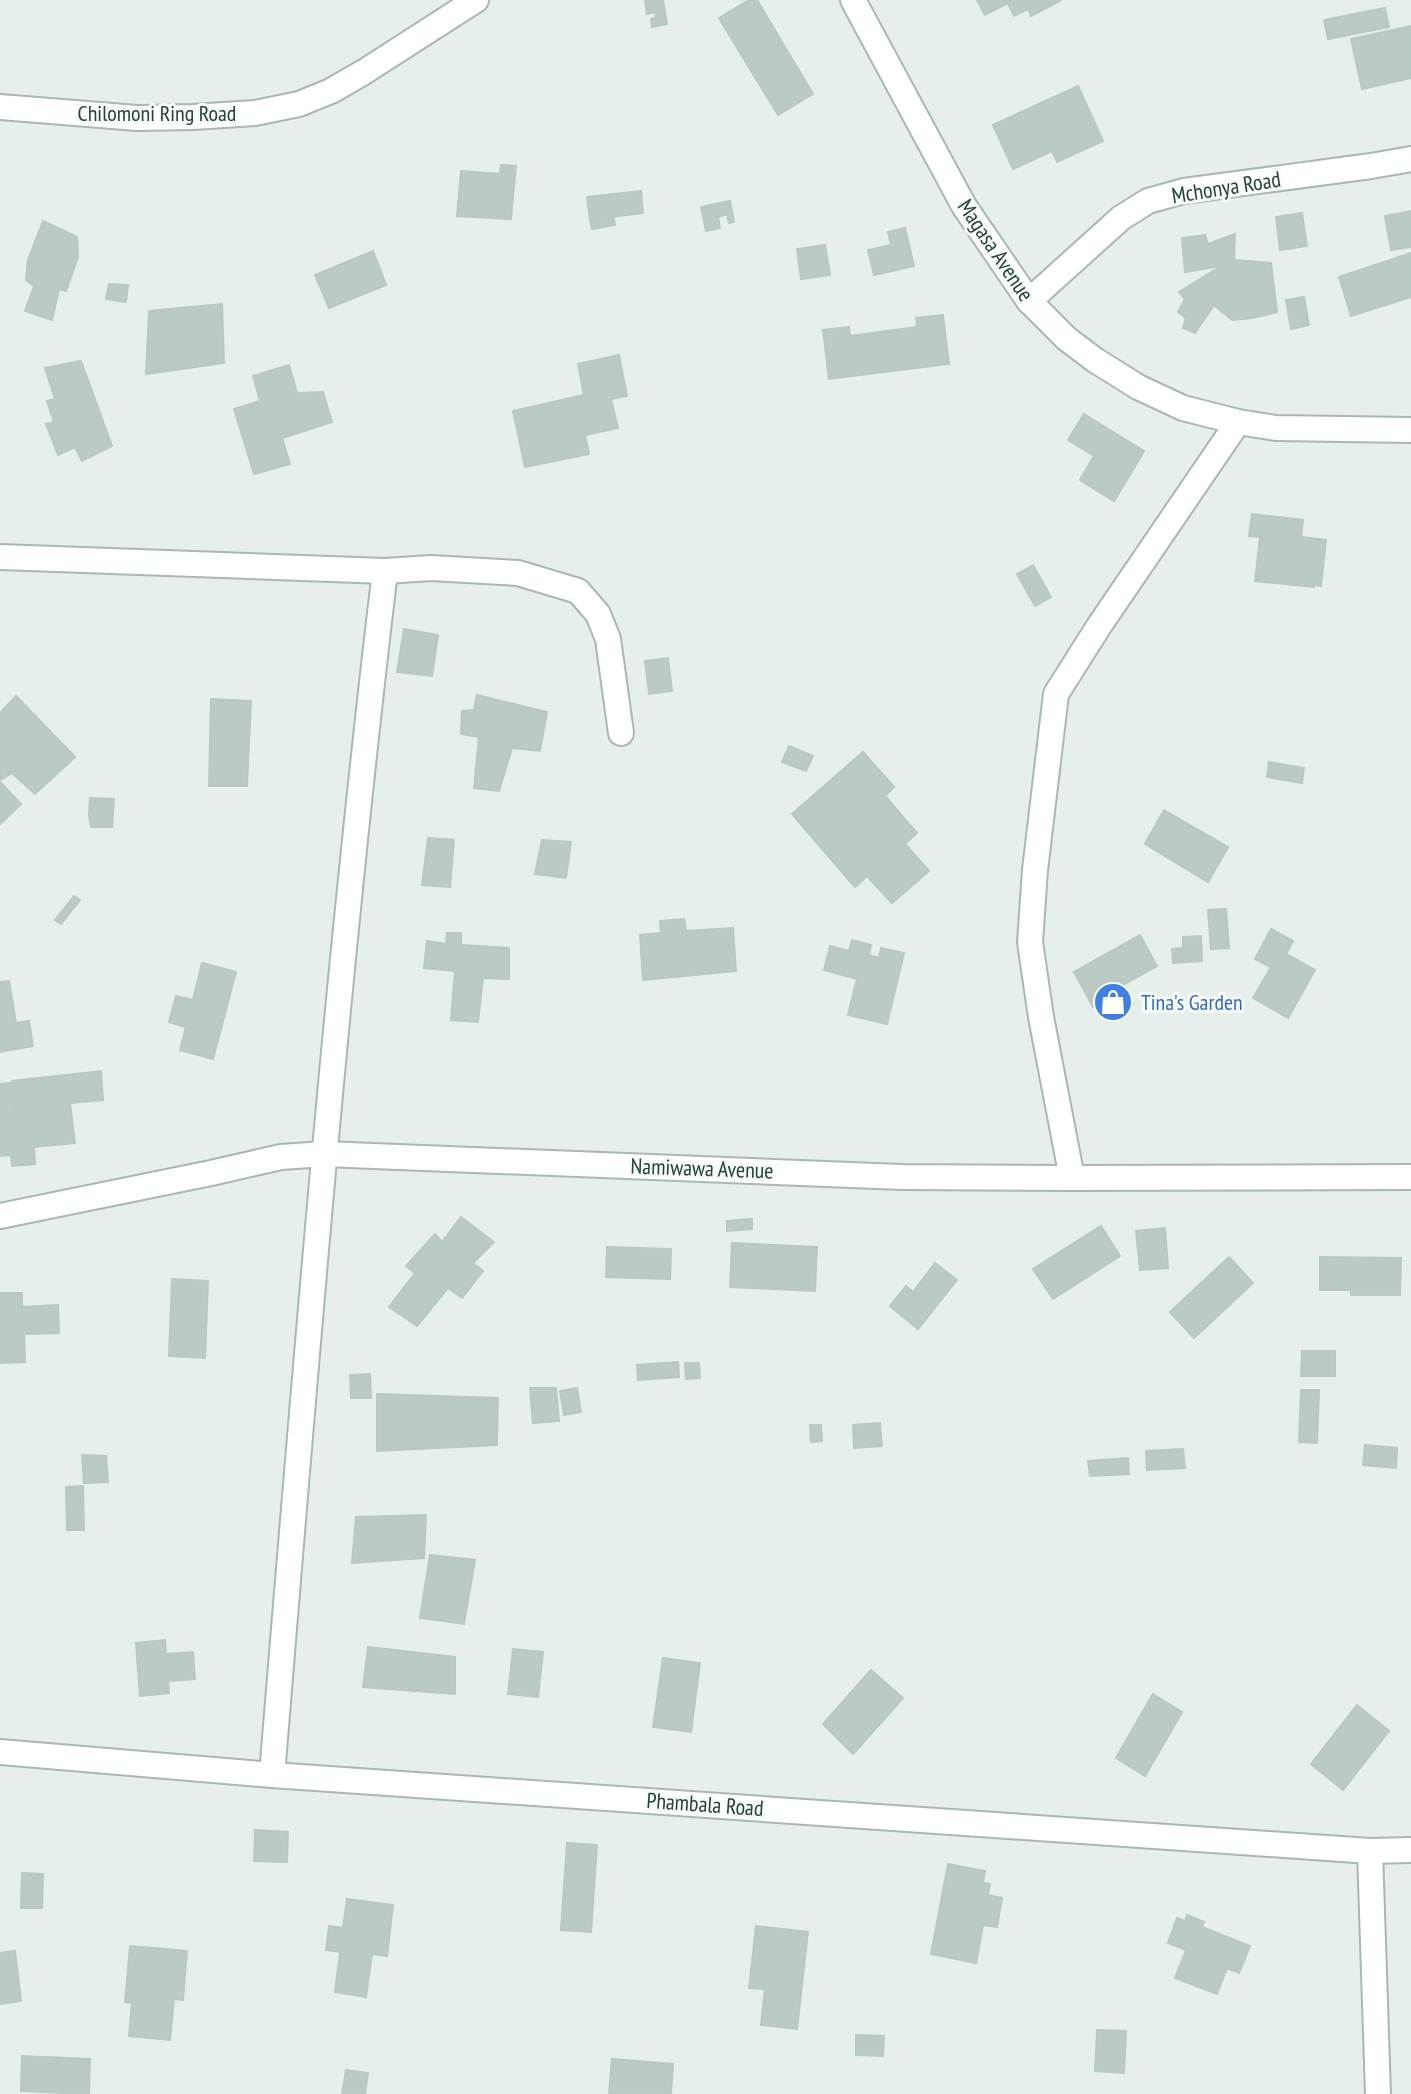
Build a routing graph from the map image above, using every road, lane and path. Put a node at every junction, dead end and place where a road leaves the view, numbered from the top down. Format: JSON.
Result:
{"nodes":[{"id":1,"x":476,"y":0,"type":"edge"},
{"id":2,"x":853,"y":0,"type":"edge"},
{"id":3,"x":0,"y":107,"type":"edge"},
{"id":4,"x":1411,"y":159,"type":"edge"},
{"id":5,"x":1029,"y":301,"type":"junction"},
{"id":6,"x":1238,"y":422,"type":"junction"},
{"id":7,"x":1411,"y":430,"type":"edge"},
{"id":8,"x":0,"y":557,"type":"edge"},
{"id":9,"x":385,"y":571,"type":"junction"},
{"id":10,"x":621,"y":733,"type":"dead end"},
{"id":11,"x":324,"y":1154,"type":"junction"},
{"id":12,"x":1411,"y":1177,"type":"edge"},
{"id":13,"x":1072,"y":1178,"type":"junction"},
{"id":14,"x":0,"y":1216,"type":"edge"},
{"id":15,"x":0,"y":1752,"type":"edge"},
{"id":16,"x":272,"y":1775,"type":"junction"},
{"id":17,"x":1411,"y":1850,"type":"edge"},
{"id":18,"x":1370,"y":1851,"type":"junction"},
{"id":19,"x":1378,"y":2094,"type":"edge"}],
"edges":[{"from":1,"to":3,"type":"street","name":"Chilomoni Ring Road"},
{"from":2,"to":5,"type":"street","name":"Magasa Avenue"},
{"from":4,"to":5,"type":"street","name":"Mchonya Road"},
{"from":5,"to":6,"type":"street","name":"Magasa Avenue"},
{"from":6,"to":7,"type":"street","name":"Magasa Avenue"},
{"from":6,"to":13,"type":"street"},
{"from":8,"to":9,"type":"street"},
{"from":9,"to":10,"type":"street"},
{"from":9,"to":11,"type":"street"},
{"from":11,"to":13,"type":"street","name":"Namiwawa Avenue"},
{"from":11,"to":14,"type":"street","name":"Namiwawa Avenue"},
{"from":11,"to":16,"type":"street"},
{"from":12,"to":13,"type":"street","name":"Namiwawa Avenue"},
{"from":15,"to":16,"type":"street","name":"Phambala Road"},
{"from":16,"to":18,"type":"street","name":"Phambala Road"},
{"from":17,"to":18,"type":"street","name":"Phambala Road"},
{"from":18,"to":19,"type":"street"}]}
